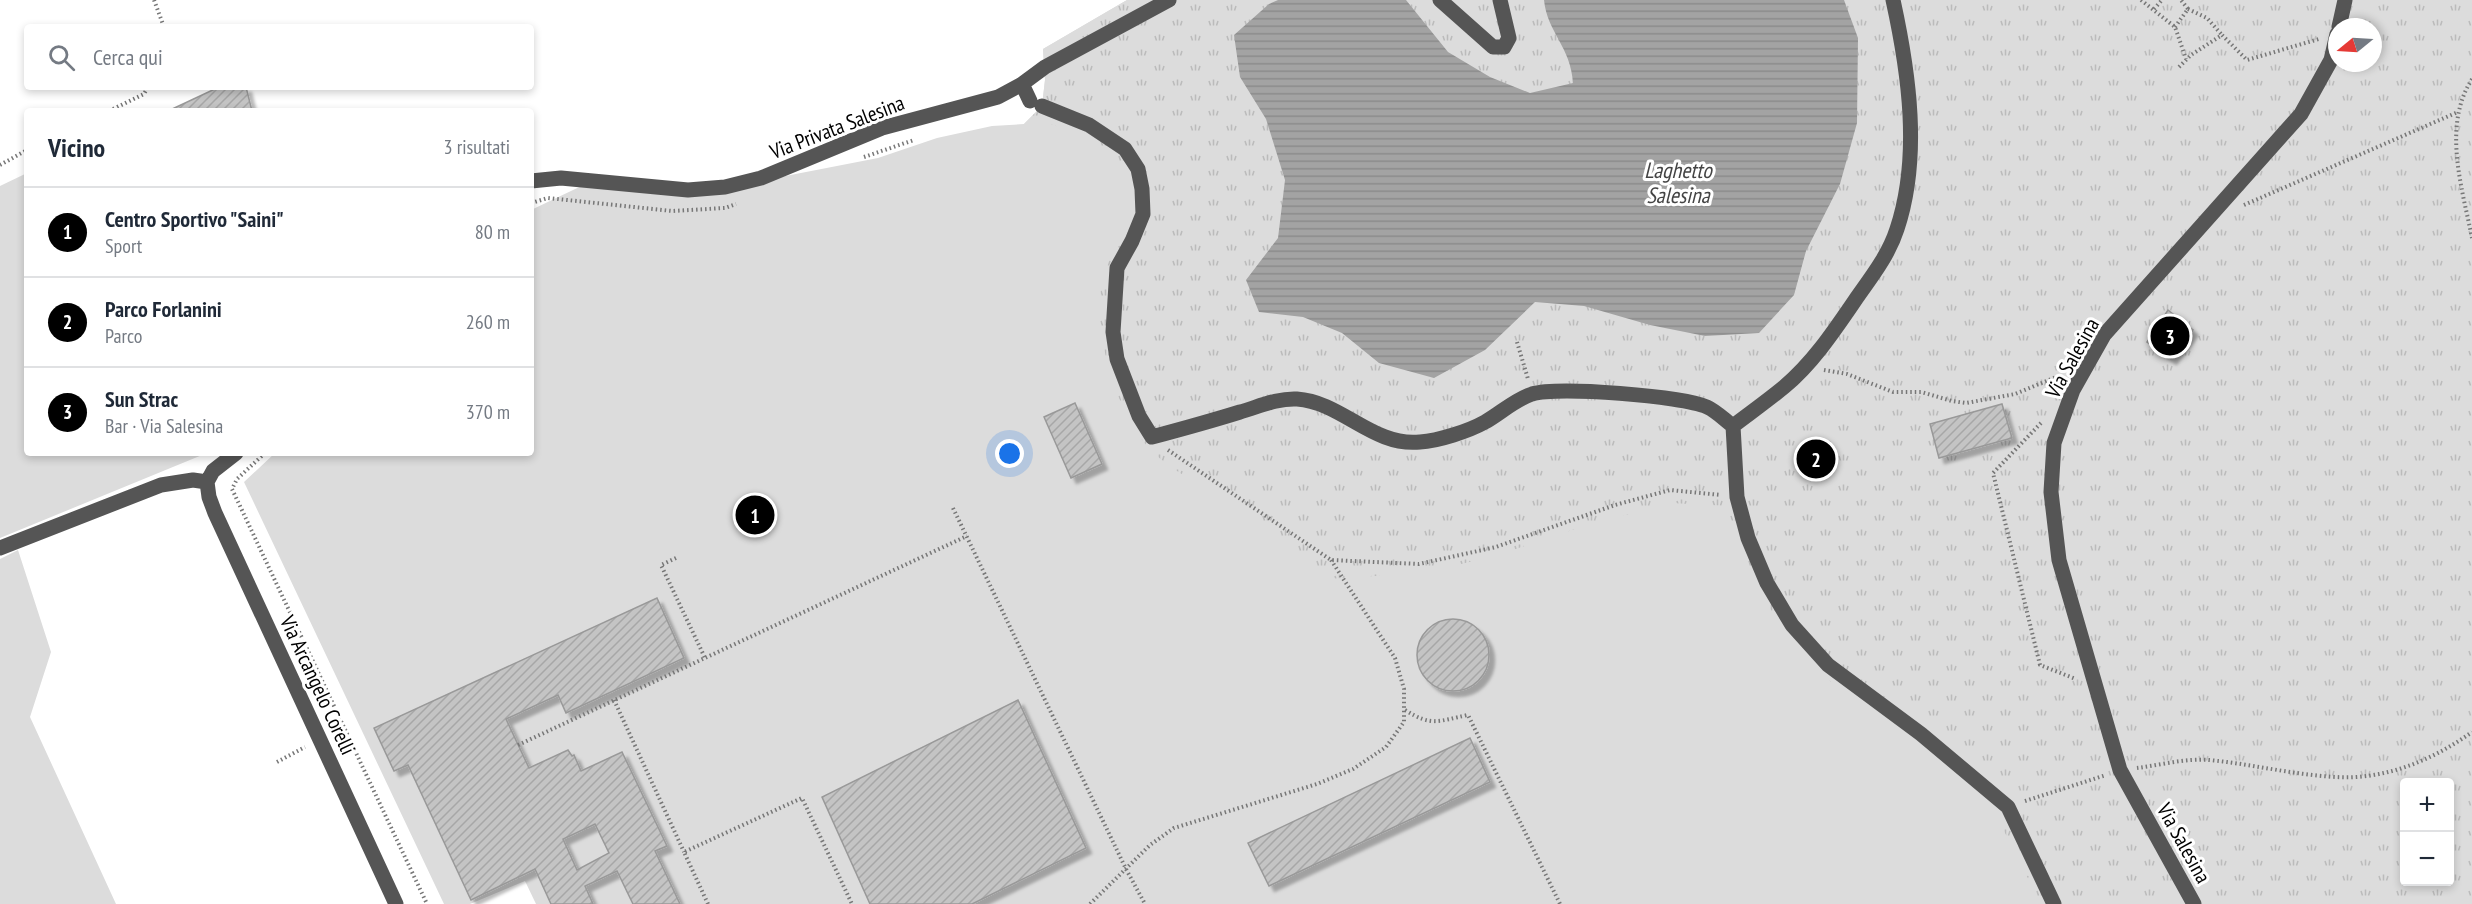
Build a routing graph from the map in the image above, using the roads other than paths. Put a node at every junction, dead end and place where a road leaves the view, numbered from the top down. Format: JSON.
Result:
{"nodes":[{"id":1,"x":1169,"y":0,"type":"edge"},
{"id":2,"x":1440,"y":0,"type":"edge"},
{"id":3,"x":1500,"y":0,"type":"edge"},
{"id":4,"x":1893,"y":0,"type":"edge"},
{"id":5,"x":2345,"y":0,"type":"edge"},
{"id":6,"x":2339,"y":18,"type":"edge"},
{"id":7,"x":2328,"y":65,"type":"edge"},
{"id":8,"x":1022,"y":84,"type":"junction"},
{"id":9,"x":534,"y":181,"type":"edge"},
{"id":10,"x":1733,"y":426,"type":"junction"},
{"id":11,"x":232,"y":456,"type":"edge"},
{"id":12,"x":207,"y":482,"type":"junction"},
{"id":13,"x":0,"y":548,"type":"edge"},
{"id":14,"x":396,"y":904,"type":"edge"},
{"id":15,"x":2055,"y":904,"type":"edge"},
{"id":16,"x":2194,"y":904,"type":"edge"}],
"edges":[{"from":1,"to":8,"type":"street","name":"Via Privata Salesina"},
{"from":2,"to":3,"type":"street"},
{"from":4,"to":10,"type":"street"},
{"from":5,"to":6,"type":"street","name":"Via Salesina"},
{"from":7,"to":16,"type":"street","name":"Via Salesina"},
{"from":8,"to":9,"type":"street","name":"Via Privata Salesina"},
{"from":8,"to":10,"type":"street"},
{"from":10,"to":15,"type":"street"},
{"from":11,"to":12,"type":"street"},
{"from":12,"to":13,"type":"street"},
{"from":12,"to":14,"type":"street","name":"Via Arcangelo Corelli"}]}
